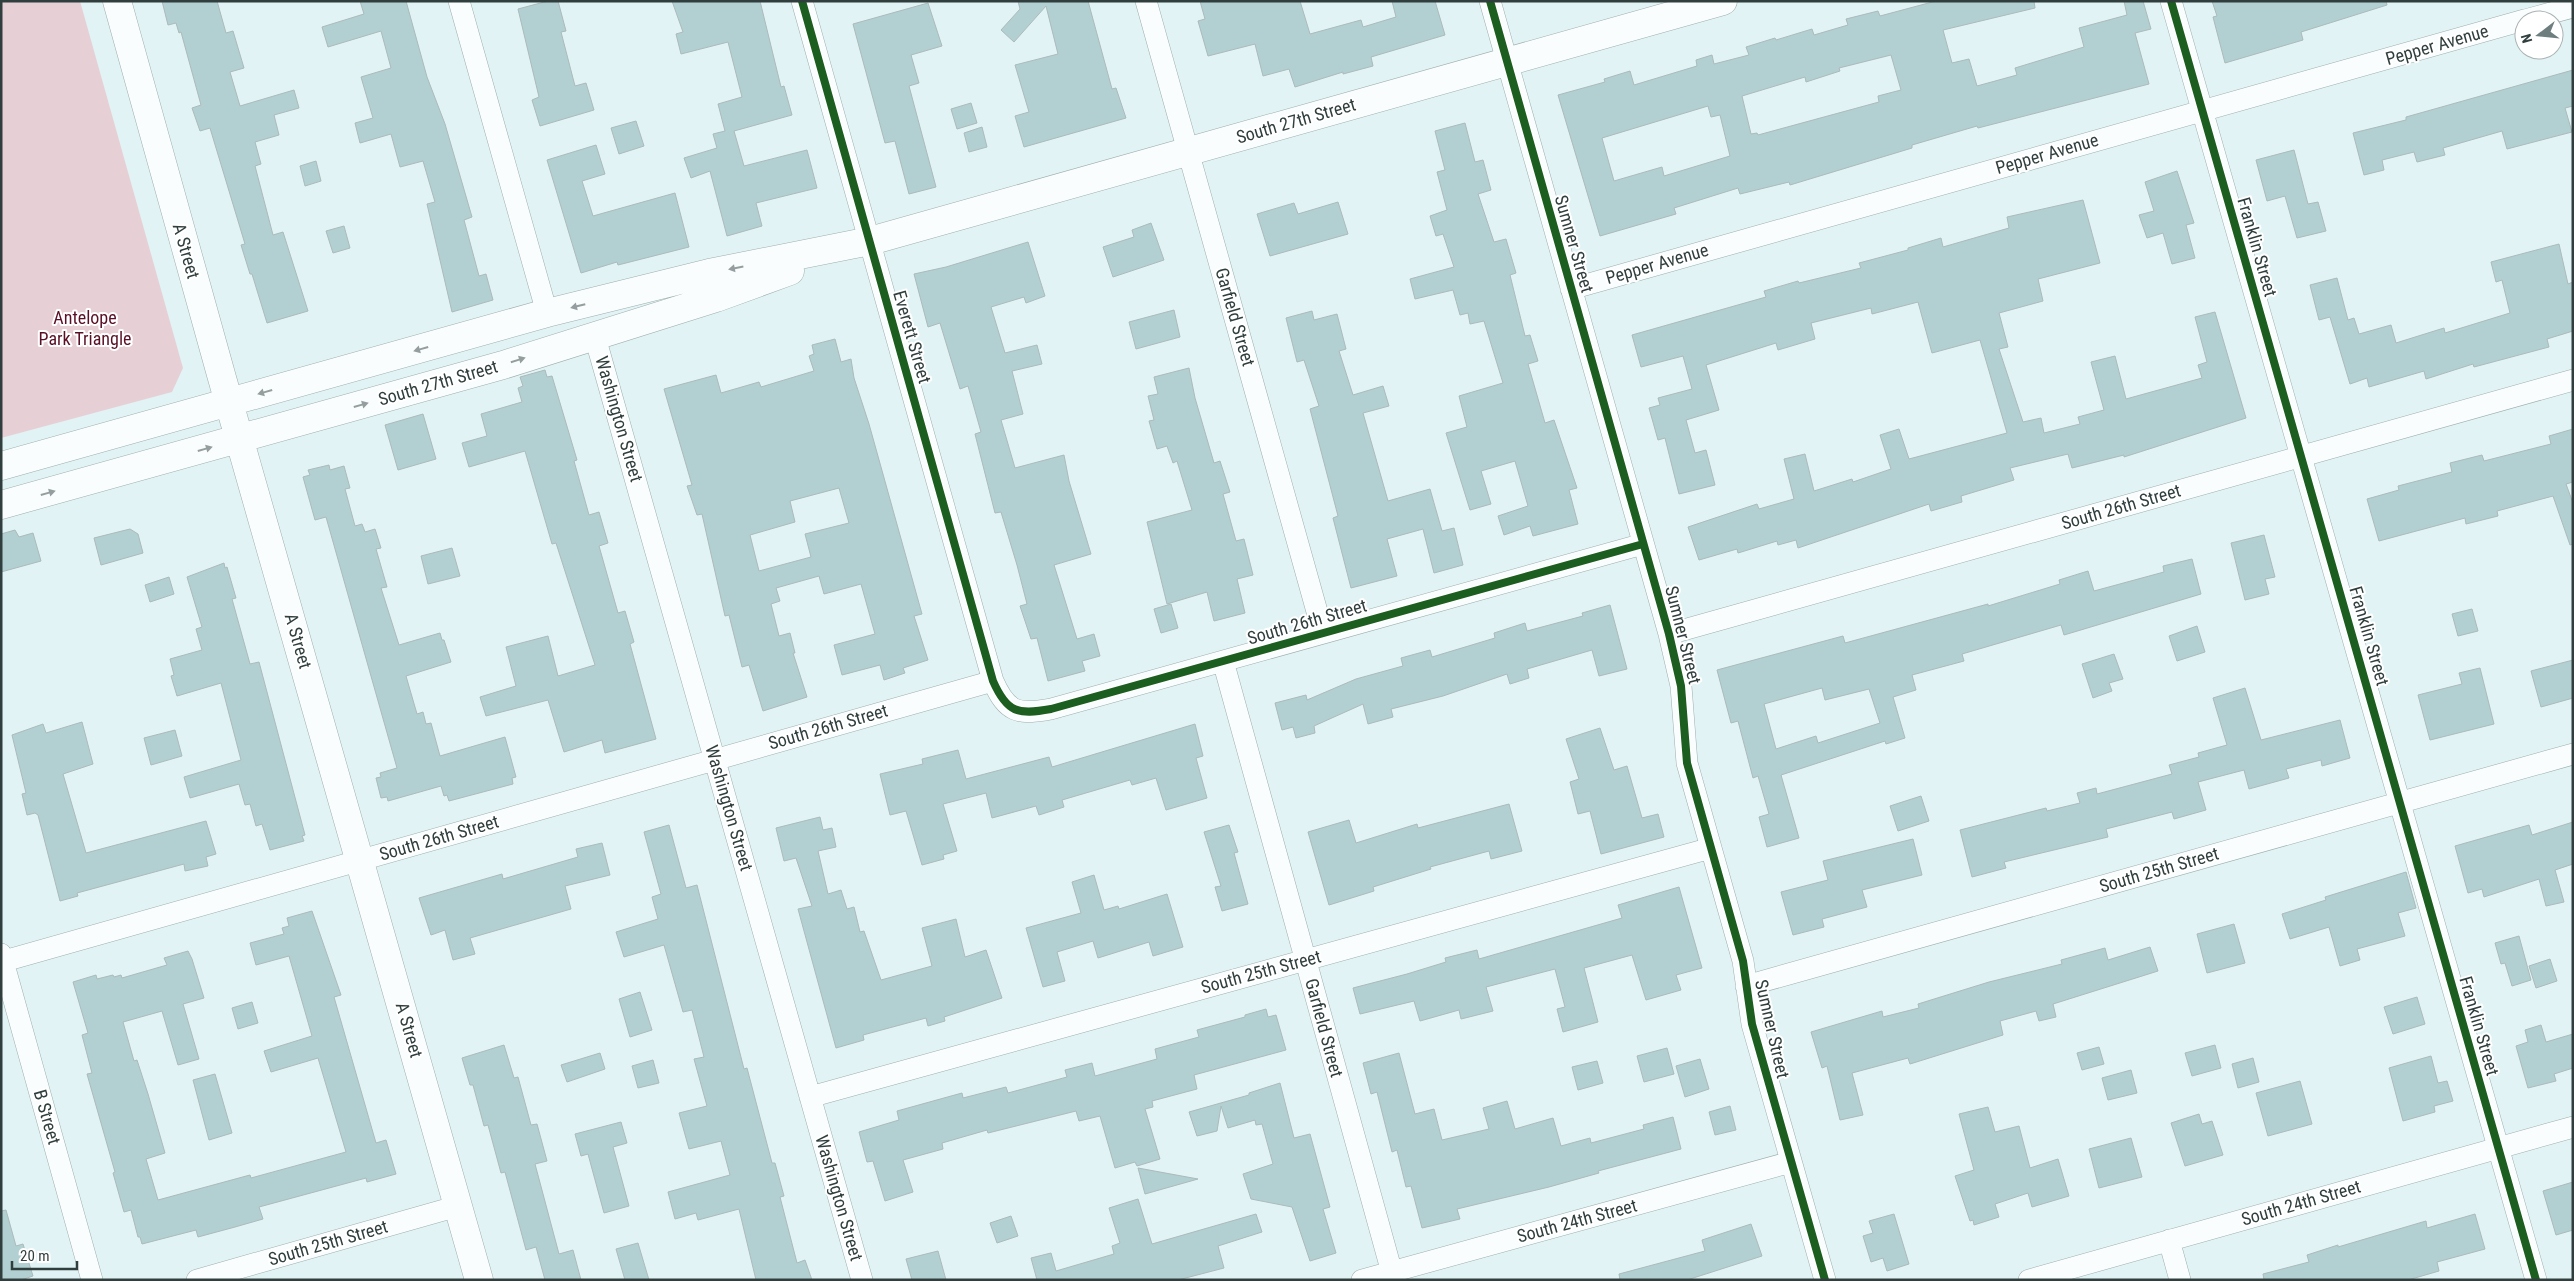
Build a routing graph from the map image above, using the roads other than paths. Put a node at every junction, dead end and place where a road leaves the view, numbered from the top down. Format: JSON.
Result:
{"nodes":[{"id":1,"x":117,"y":1,"type":"edge"},
{"id":2,"x":459,"y":1,"type":"edge"},
{"id":3,"x":802,"y":1,"type":"edge"},
{"id":4,"x":1146,"y":1,"type":"edge"},
{"id":5,"x":1490,"y":1,"type":"edge"},
{"id":6,"x":1723,"y":1,"type":"edge"},
{"id":7,"x":2171,"y":1,"type":"edge"},
{"id":8,"x":2514,"y":23,"type":"edge"},
{"id":9,"x":1506,"y":62,"type":"junction"},
{"id":10,"x":2202,"y":110,"type":"junction"},
{"id":11,"x":1188,"y":151,"type":"junction"},
{"id":12,"x":870,"y":241,"type":"junction"},
{"id":13,"x":1571,"y":289,"type":"junction"},
{"id":14,"x":547,"y":313,"type":"junction"},
{"id":15,"x":596,"y":337,"type":"junction"},
{"id":16,"x":2573,"y":380,"type":"edge"},
{"id":17,"x":229,"y":402,"type":"junction"},
{"id":18,"x":240,"y":440,"type":"junction"},
{"id":19,"x":2301,"y":456,"type":"junction"},
{"id":20,"x":1,"y":466,"type":"edge"},
{"id":21,"x":1,"y":505,"type":"edge"},
{"id":22,"x":1643,"y":544,"type":"junction"},
{"id":23,"x":1323,"y":633,"type":"junction"},
{"id":24,"x":1669,"y":634,"type":"junction"},
{"id":25,"x":1223,"y":661,"type":"junction"},
{"id":26,"x":993,"y":681,"type":"junction"},
{"id":27,"x":2573,"y":754,"type":"edge"},
{"id":28,"x":715,"y":759,"type":"junction"},
{"id":29,"x":2400,"y":802,"type":"junction"},
{"id":30,"x":1711,"y":848,"type":"junction"},
{"id":31,"x":360,"y":860,"type":"junction"},
{"id":32,"x":2,"y":959,"type":"edge"},
{"id":33,"x":1305,"y":960,"type":"junction"},
{"id":34,"x":1746,"y":986,"type":"junction"},
{"id":35,"x":810,"y":1097,"type":"junction"},
{"id":36,"x":2573,"y":1127,"type":"edge"},
{"id":37,"x":2498,"y":1148,"type":"junction"},
{"id":38,"x":1792,"y":1162,"type":"junction"},
{"id":39,"x":458,"y":1206,"type":"junction"},
{"id":40,"x":2169,"y":1240,"type":"junction"},
{"id":41,"x":1393,"y":1276,"type":"edge"},
{"id":42,"x":92,"y":1280,"type":"edge"},
{"id":43,"x":197,"y":1280,"type":"edge"},
{"id":44,"x":480,"y":1280,"type":"edge"},
{"id":45,"x":862,"y":1280,"type":"edge"},
{"id":46,"x":1362,"y":1280,"type":"edge"},
{"id":47,"x":1825,"y":1280,"type":"edge"},
{"id":48,"x":2029,"y":1280,"type":"edge"},
{"id":49,"x":2180,"y":1280,"type":"edge"},
{"id":50,"x":2536,"y":1280,"type":"edge"}],
"edges":[{"from":1,"to":17,"type":"main road","name":"A Street"},
{"from":2,"to":14,"type":"street"},
{"from":3,"to":12,"type":"street","name":"Everett Street"},
{"from":4,"to":11,"type":"street","name":"Garfield Street"},
{"from":5,"to":9,"type":"street","name":"Sumner Street"},
{"from":6,"to":9,"type":"main road","name":"South 27th Street"},
{"from":7,"to":10,"type":"street","name":"Franklin Street"},
{"from":8,"to":10,"type":"street","name":"Pepper Avenue"},
{"from":9,"to":11,"type":"main road","name":"South 27th Street"},
{"from":9,"to":13,"type":"street","name":"Sumner Street"},
{"from":10,"to":13,"type":"street","name":"Pepper Avenue"},
{"from":10,"to":19,"type":"street","name":"Franklin Street"},
{"from":11,"to":12,"type":"main road","name":"South 27th Street"},
{"from":11,"to":23,"type":"street","name":"Garfield Street"},
{"from":12,"to":14,"type":"main road","name":"South 27th Street","one_way":true},
{"from":12,"to":15,"type":"main road","name":"South 27th Street"},
{"from":12,"to":26,"type":"street","name":"Everett Street"},
{"from":13,"to":22,"type":"street","name":"Sumner Street"},
{"from":14,"to":17,"type":"main road","name":"South 27th Street","one_way":true},
{"from":18,"to":15,"type":"main road","name":"South 27th Street","one_way":true},
{"from":15,"to":28,"type":"street","name":"Washington Street"},
{"from":16,"to":19,"type":"street","name":"South 26th Street"},
{"from":17,"to":18,"type":"main road","name":"A Street"},
{"from":17,"to":20,"type":"main road","name":"South 27th Street"},
{"from":21,"to":18,"type":"main road","name":"South 27th Street","one_way":true},
{"from":18,"to":31,"type":"main road","name":"A Street"},
{"from":19,"to":24,"type":"street","name":"South 26th Street"},
{"from":19,"to":29,"type":"street","name":"Franklin Street"},
{"from":22,"to":23,"type":"street","name":"South 26th Street"},
{"from":22,"to":24,"type":"street","name":"Sumner Street"},
{"from":23,"to":25,"type":"street","name":"South 26th Street"},
{"from":24,"to":30,"type":"street","name":"Sumner Street"},
{"from":25,"to":26,"type":"street","name":"South 26th Street"},
{"from":25,"to":33,"type":"street","name":"Garfield Street"},
{"from":26,"to":28,"type":"street","name":"South 26th Street"},
{"from":27,"to":29,"type":"street","name":"South 25th Street"},
{"from":28,"to":31,"type":"street","name":"South 26th Street"},
{"from":28,"to":35,"type":"street","name":"Washington Street"},
{"from":29,"to":34,"type":"street","name":"South 25th Street"},
{"from":29,"to":37,"type":"street","name":"Franklin Street"},
{"from":30,"to":33,"type":"street","name":"South 25th Street"},
{"from":30,"to":34,"type":"street","name":"Sumner Street"},
{"from":31,"to":32,"type":"street","name":"South 26th Street"},
{"from":31,"to":39,"type":"main road","name":"A Street"},
{"from":32,"to":42,"type":"street","name":"B Street"},
{"from":33,"to":35,"type":"street","name":"South 25th Street"},
{"from":33,"to":41,"type":"street","name":"Garfield Street"},
{"from":34,"to":38,"type":"street","name":"Sumner Street"},
{"from":35,"to":45,"type":"street","name":"Washington Street"},
{"from":36,"to":37,"type":"street","name":"South 24th Street"},
{"from":37,"to":40,"type":"street","name":"South 24th Street"},
{"from":37,"to":50,"type":"street","name":"Franklin Street"},
{"from":38,"to":41,"type":"street","name":"South 24th Street"},
{"from":38,"to":47,"type":"street","name":"Sumner Street"},
{"from":39,"to":43,"type":"street","name":"South 25th Street"},
{"from":39,"to":44,"type":"main road","name":"A Street"},
{"from":40,"to":48,"type":"street","name":"South 24th Street"},
{"from":40,"to":49,"type":"street"},
{"from":41,"to":46,"type":"street","name":"South 24th Street"}]}
